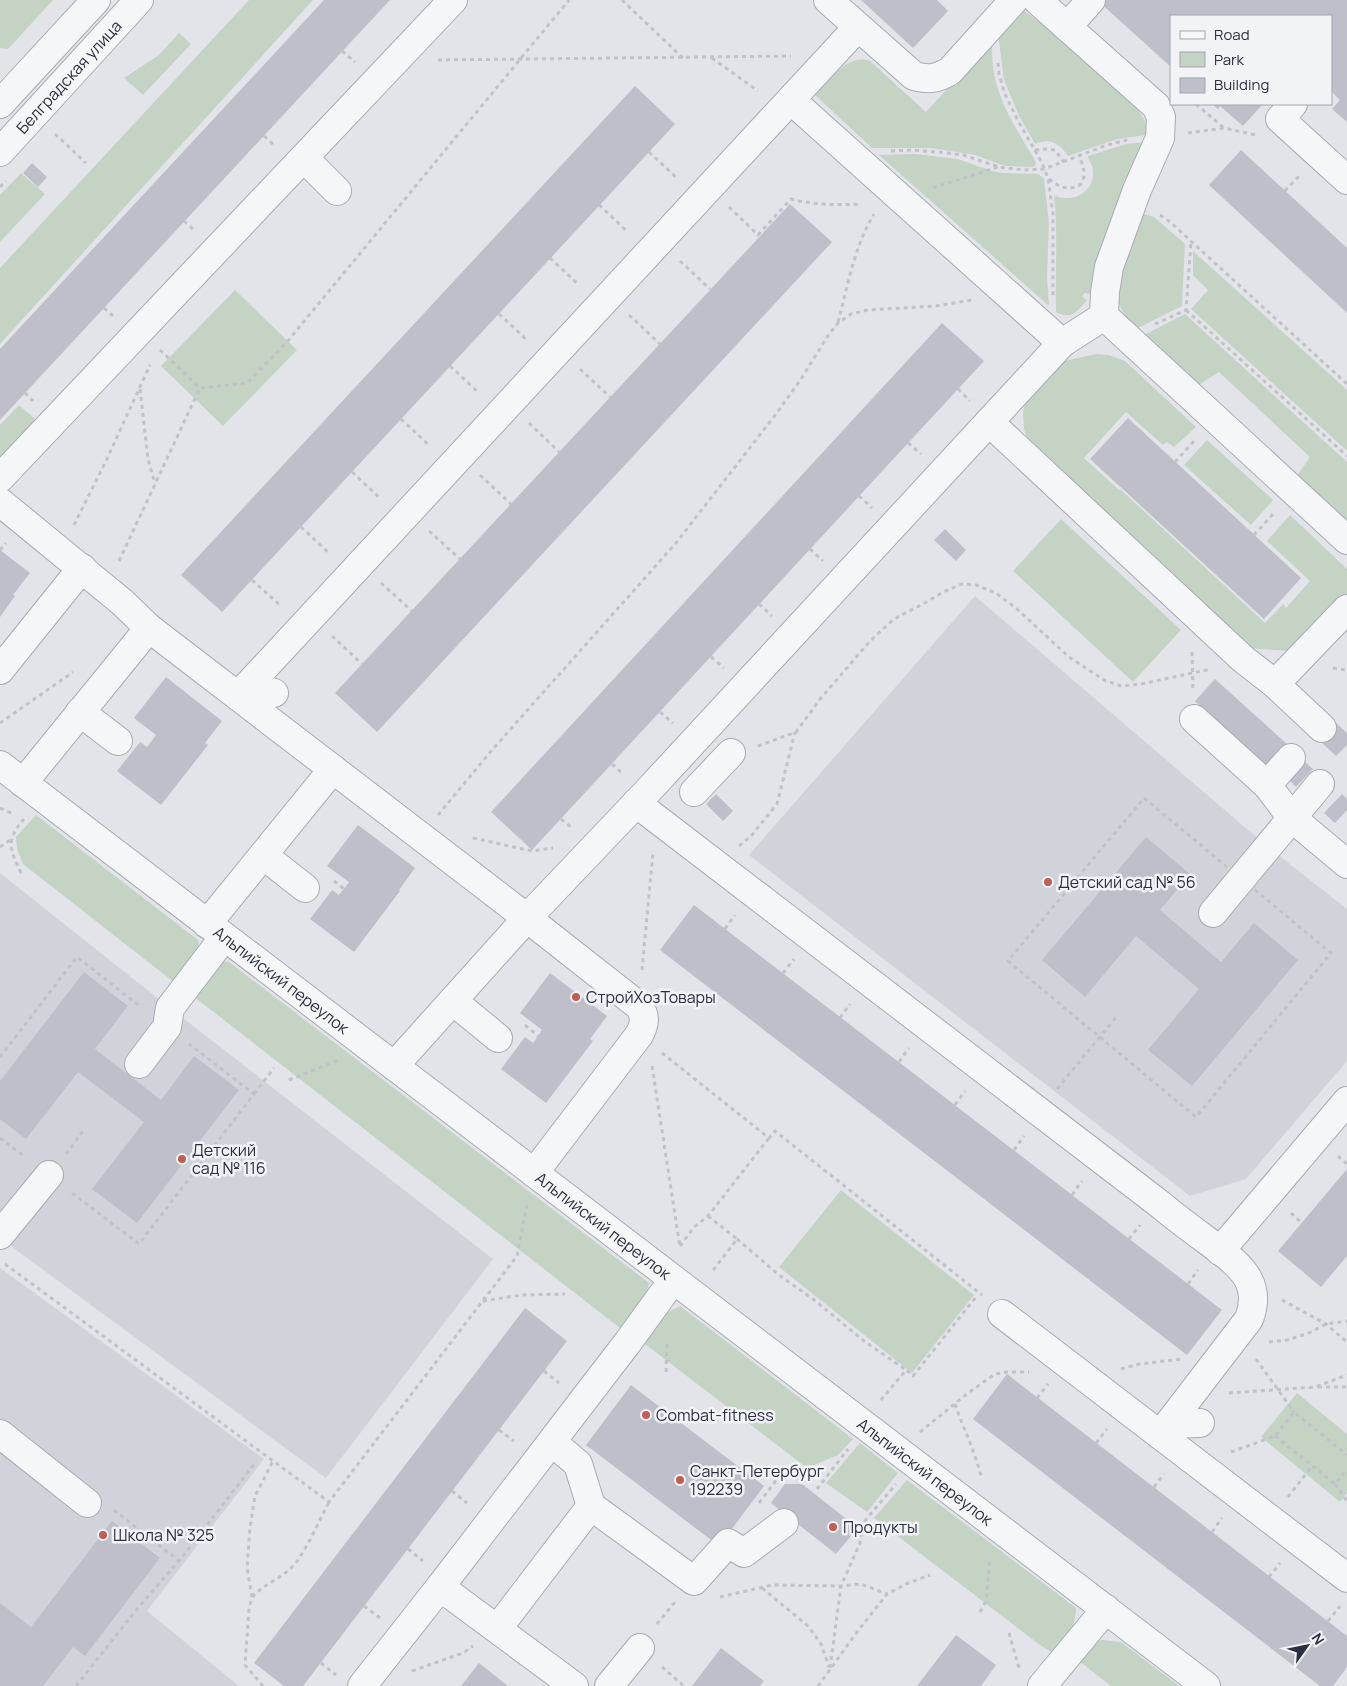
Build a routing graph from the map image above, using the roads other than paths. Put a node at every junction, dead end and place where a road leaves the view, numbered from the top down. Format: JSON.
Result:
{"nodes":[{"id":1,"x":96,"y":0,"type":"edge"},
{"id":2,"x":139,"y":0,"type":"edge"},
{"id":3,"x":453,"y":0,"type":"edge"},
{"id":4,"x":828,"y":0,"type":"edge"},
{"id":5,"x":1014,"y":0,"type":"edge"},
{"id":6,"x":1037,"y":0,"type":"edge"},
{"id":7,"x":1091,"y":0,"type":"edge"},
{"id":8,"x":858,"y":27,"type":"junction"},
{"id":9,"x":1067,"y":27,"type":"junction"},
{"id":10,"x":0,"y":104,"type":"edge"},
{"id":11,"x":787,"y":104,"type":"junction"},
{"id":12,"x":1292,"y":105,"type":"edge"},
{"id":13,"x":0,"y":152,"type":"edge"},
{"id":14,"x":304,"y":158,"type":"junction"},
{"id":15,"x":1347,"y":180,"type":"edge"},
{"id":16,"x":337,"y":191,"type":"dead end"},
{"id":17,"x":1104,"y":316,"type":"junction"},
{"id":18,"x":1054,"y":336,"type":"junction"},
{"id":19,"x":989,"y":422,"type":"junction"},
{"id":20,"x":0,"y":478,"type":"edge"},
{"id":21,"x":0,"y":502,"type":"edge"},
{"id":22,"x":1347,"y":540,"type":"edge"},
{"id":23,"x":82,"y":568,"type":"junction"},
{"id":24,"x":1347,"y":609,"type":"edge"},
{"id":25,"x":149,"y":628,"type":"junction"},
{"id":26,"x":0,"y":670,"type":"edge"},
{"id":27,"x":1275,"y":684,"type":"junction"},
{"id":28,"x":243,"y":690,"type":"junction"},
{"id":29,"x":274,"y":693,"type":"dead end"},
{"id":30,"x":80,"y":712,"type":"junction"},
{"id":31,"x":1194,"y":719,"type":"road end"},
{"id":32,"x":1322,"y":728,"type":"dead end"},
{"id":33,"x":118,"y":741,"type":"dead end"},
{"id":34,"x":688,"y":748,"type":"junction"},
{"id":35,"x":1291,"y":758,"type":"dead end"},
{"id":36,"x":0,"y":765,"type":"edge"},
{"id":37,"x":333,"y":769,"type":"junction"},
{"id":38,"x":22,"y":782,"type":"junction"},
{"id":39,"x":1320,"y":784,"type":"dead end"},
{"id":40,"x":1267,"y":785,"type":"junction"},
{"id":41,"x":694,"y":792,"type":"dead end"},
{"id":42,"x":663,"y":818,"type":"junction"},
{"id":43,"x":1292,"y":818,"type":"junction"},
{"id":44,"x":263,"y":855,"type":"junction"},
{"id":45,"x":1347,"y":864,"type":"edge"},
{"id":46,"x":305,"y":888,"type":"dead end"},
{"id":47,"x":1213,"y":913,"type":"dead end"},
{"id":48,"x":527,"y":918,"type":"junction"},
{"id":49,"x":215,"y":931,"type":"junction"},
{"id":50,"x":453,"y":1001,"type":"junction"},
{"id":51,"x":498,"y":1038,"type":"dead end"},
{"id":52,"x":140,"y":1064,"type":"dead end"},
{"id":53,"x":394,"y":1066,"type":"junction"},
{"id":54,"x":1347,"y":1101,"type":"edge"},
{"id":55,"x":534,"y":1173,"type":"junction"},
{"id":56,"x":49,"y":1175,"type":"road end"},
{"id":57,"x":0,"y":1235,"type":"edge"},
{"id":58,"x":1220,"y":1251,"type":"junction"},
{"id":59,"x":674,"y":1280,"type":"junction"},
{"id":60,"x":1002,"y":1314,"type":"road end"},
{"id":61,"x":1200,"y":1424,"type":"dead end"},
{"id":62,"x":1164,"y":1429,"type":"junction"},
{"id":63,"x":0,"y":1434,"type":"edge"},
{"id":64,"x":552,"y":1442,"type":"junction"},
{"id":65,"x":87,"y":1503,"type":"road end"},
{"id":66,"x":591,"y":1506,"type":"junction"},
{"id":67,"x":784,"y":1523,"type":"dead end"},
{"id":68,"x":440,"y":1587,"type":"junction"},
{"id":69,"x":1345,"y":1590,"type":"edge"},
{"id":70,"x":1106,"y":1609,"type":"junction"},
{"id":71,"x":498,"y":1628,"type":"junction"},
{"id":72,"x":640,"y":1648,"type":"road end"},
{"id":73,"x":362,"y":1686,"type":"edge"},
{"id":74,"x":574,"y":1686,"type":"edge"},
{"id":75,"x":609,"y":1686,"type":"edge"},
{"id":76,"x":1042,"y":1686,"type":"edge"},
{"id":77,"x":1206,"y":1686,"type":"edge"}],
"edges":[{"from":1,"to":10,"type":"street","name":"Белградская улица"},
{"from":2,"to":13,"type":"street","name":"Белградская улица"},
{"from":3,"to":14,"type":"street"},
{"from":4,"to":8,"type":"street"},
{"from":5,"to":8,"type":"street"},
{"from":6,"to":9,"type":"street"},
{"from":7,"to":9,"type":"street"},
{"from":8,"to":11,"type":"street"},
{"from":9,"to":17,"type":"street"},
{"from":11,"to":18,"type":"street"},
{"from":11,"to":28,"type":"street"},
{"from":12,"to":15,"type":"street"},
{"from":14,"to":16,"type":"street"},
{"from":14,"to":20,"type":"street"},
{"from":17,"to":18,"type":"street"},
{"from":17,"to":22,"type":"street"},
{"from":18,"to":19,"type":"street"},
{"from":19,"to":27,"type":"street"},
{"from":19,"to":34,"type":"street"},
{"from":21,"to":23,"type":"street"},
{"from":23,"to":25,"type":"street"},
{"from":23,"to":26,"type":"street"},
{"from":24,"to":27,"type":"street"},
{"from":25,"to":28,"type":"street"},
{"from":25,"to":30,"type":"street"},
{"from":27,"to":32,"type":"street"},
{"from":28,"to":29,"type":"street"},
{"from":28,"to":37,"type":"street"},
{"from":30,"to":33,"type":"street"},
{"from":30,"to":38,"type":"street"},
{"from":31,"to":40,"type":"street"},
{"from":34,"to":41,"type":"street"},
{"from":34,"to":42,"type":"street"},
{"from":35,"to":40,"type":"street"},
{"from":36,"to":38,"type":"street","name":"Альпийский переулок"},
{"from":37,"to":44,"type":"street"},
{"from":37,"to":48,"type":"street"},
{"from":38,"to":49,"type":"street","name":"Альпийский переулок"},
{"from":39,"to":43,"type":"street"},
{"from":40,"to":43,"type":"street"},
{"from":42,"to":48,"type":"street"},
{"from":42,"to":58,"type":"street"},
{"from":43,"to":45,"type":"street"},
{"from":43,"to":47,"type":"street"},
{"from":44,"to":46,"type":"street"},
{"from":44,"to":49,"type":"street"},
{"from":48,"to":50,"type":"street"},
{"from":48,"to":55,"type":"street"},
{"from":49,"to":52,"type":"street"},
{"from":49,"to":53,"type":"street","name":"Альпийский переулок"},
{"from":50,"to":51,"type":"street"},
{"from":50,"to":53,"type":"street"},
{"from":53,"to":55,"type":"street","name":"Альпийский переулок"},
{"from":54,"to":58,"type":"street"},
{"from":55,"to":59,"type":"street","name":"Альпийский переулок"},
{"from":56,"to":57,"type":"street"},
{"from":58,"to":62,"type":"street"},
{"from":59,"to":64,"type":"street"},
{"from":59,"to":70,"type":"street","name":"Альпийский переулок"},
{"from":60,"to":62,"type":"street"},
{"from":61,"to":62,"type":"street"},
{"from":62,"to":69,"type":"street"},
{"from":63,"to":65,"type":"street"},
{"from":64,"to":66,"type":"street"},
{"from":64,"to":68,"type":"street"},
{"from":66,"to":67,"type":"street"},
{"from":66,"to":71,"type":"street"},
{"from":68,"to":71,"type":"street"},
{"from":68,"to":73,"type":"street"},
{"from":70,"to":76,"type":"street"},
{"from":70,"to":77,"type":"street","name":"Альпийский переулок"},
{"from":71,"to":74,"type":"street"},
{"from":72,"to":75,"type":"street"}]}
